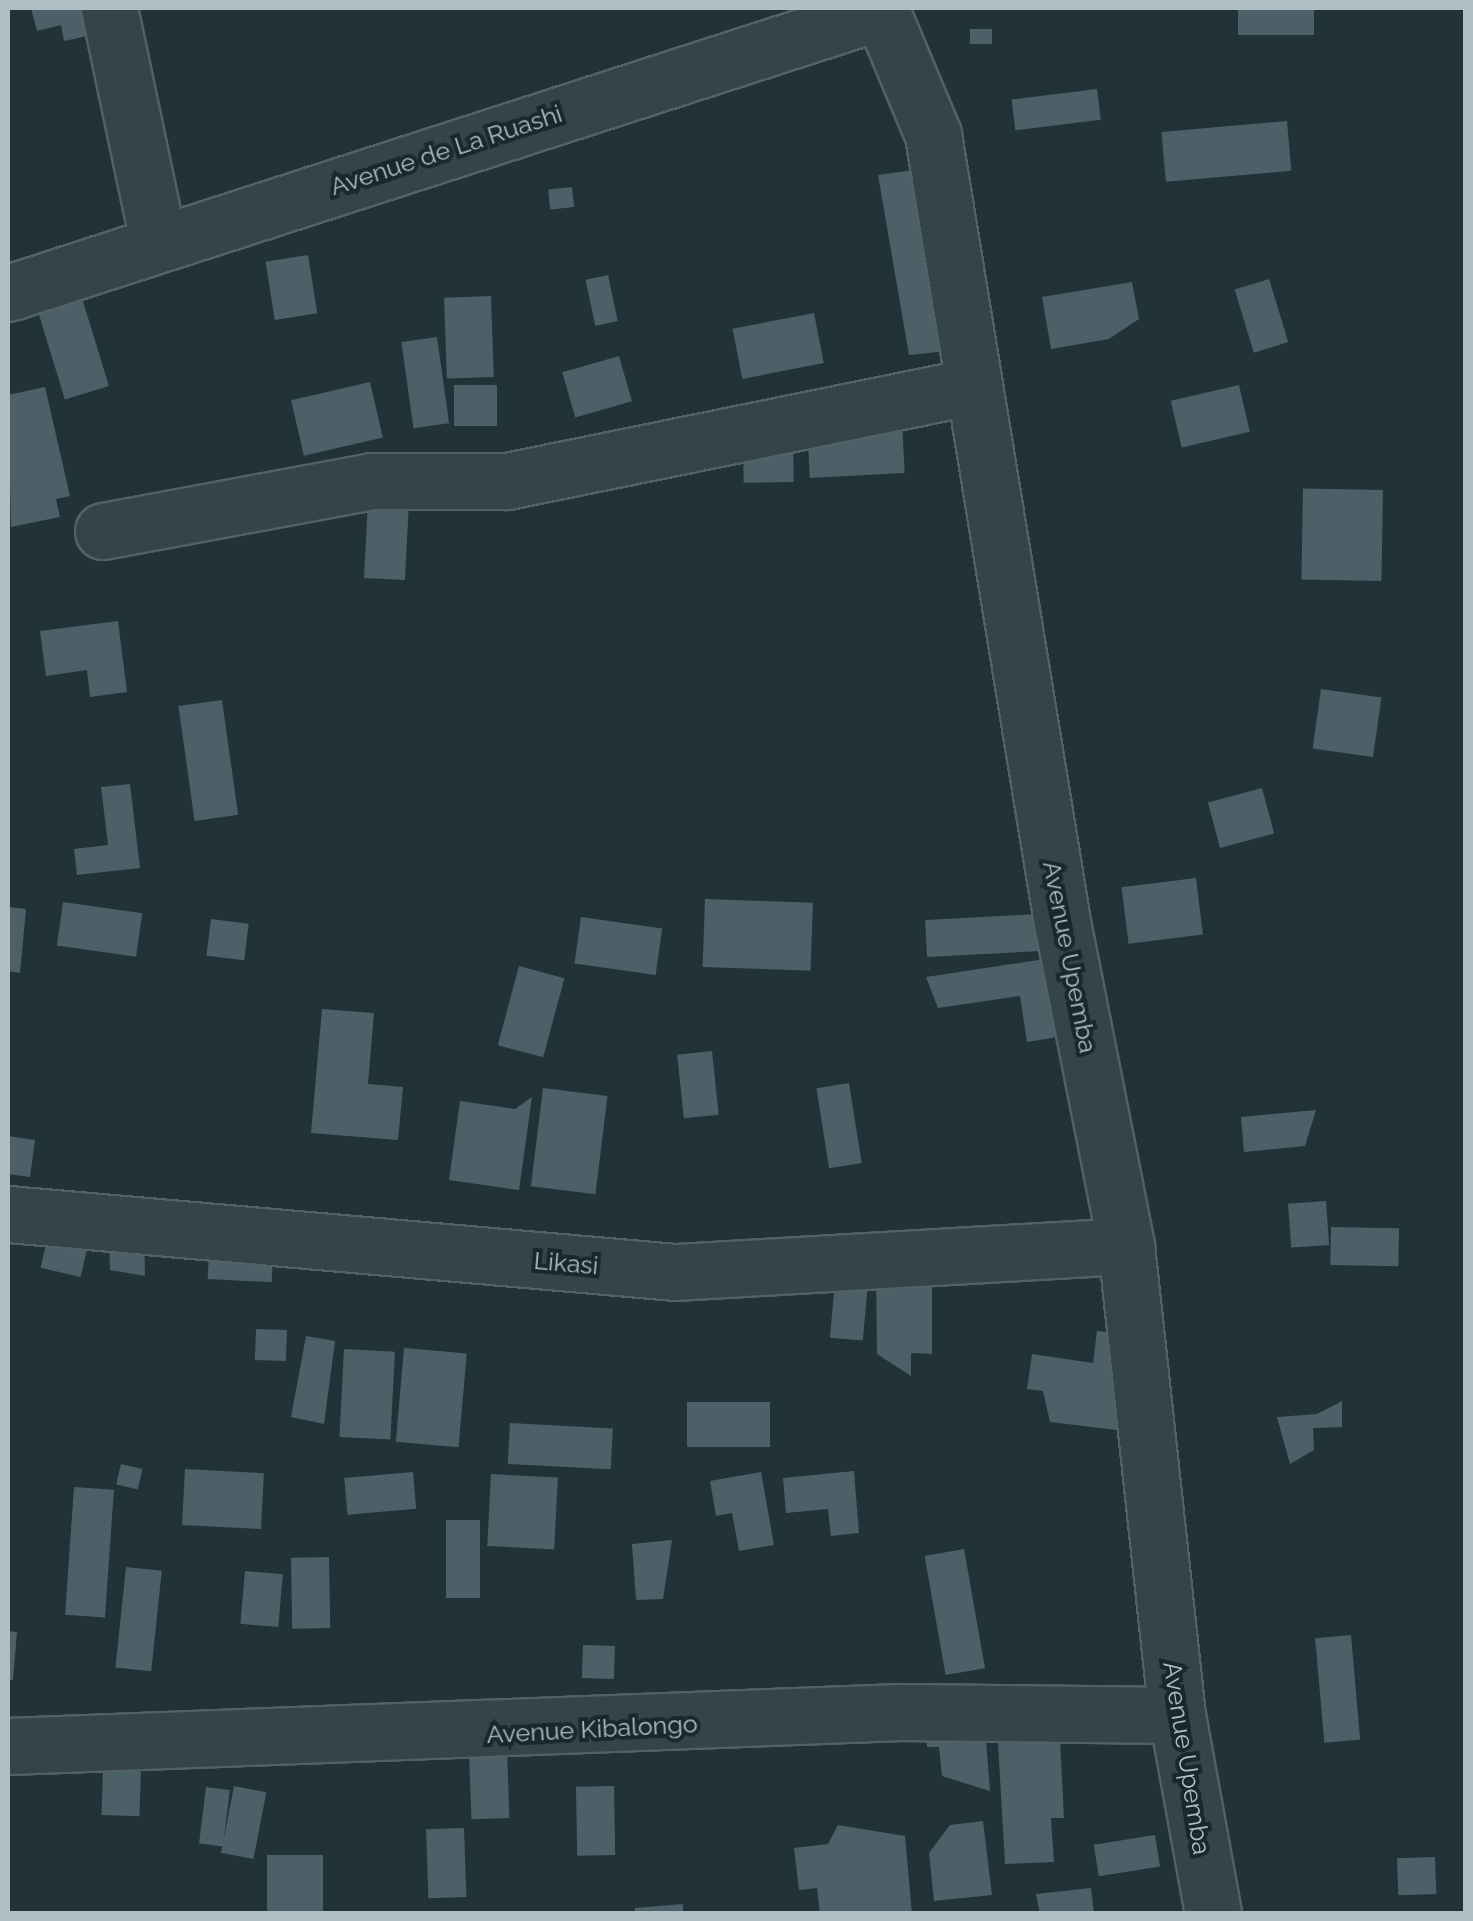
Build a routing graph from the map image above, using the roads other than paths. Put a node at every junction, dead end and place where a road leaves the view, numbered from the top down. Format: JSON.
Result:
{"nodes":[{"id":1,"x":109,"y":8,"type":"edge"},
{"id":2,"x":881,"y":9,"type":"edge"},
{"id":3,"x":158,"y":240,"type":"junction"},
{"id":4,"x":8,"y":292,"type":"edge"},
{"id":5,"x":972,"y":386,"type":"junction"},
{"id":6,"x":102,"y":530,"type":"dead end"},
{"id":7,"x":8,"y":1214,"type":"edge"},
{"id":8,"x":1126,"y":1246,"type":"junction"},
{"id":9,"x":1177,"y":1715,"type":"junction"},
{"id":10,"x":8,"y":1746,"type":"edge"},
{"id":11,"x":1213,"y":1914,"type":"edge"}],
"edges":[{"from":1,"to":3,"type":"street"},
{"from":2,"to":3,"type":"street","name":"Avenue de La Ruashi"},
{"from":2,"to":5,"type":"street","name":"Avenue Upemba"},
{"from":3,"to":4,"type":"street","name":"Avenue de La Ruashi"},
{"from":5,"to":6,"type":"street"},
{"from":5,"to":8,"type":"street","name":"Avenue Upemba"},
{"from":7,"to":8,"type":"street","name":"Likasi"},
{"from":8,"to":9,"type":"street","name":"Avenue Upemba"},
{"from":9,"to":10,"type":"street","name":"Avenue Kibalongo"},
{"from":9,"to":11,"type":"street","name":"Avenue Upemba"}]}
